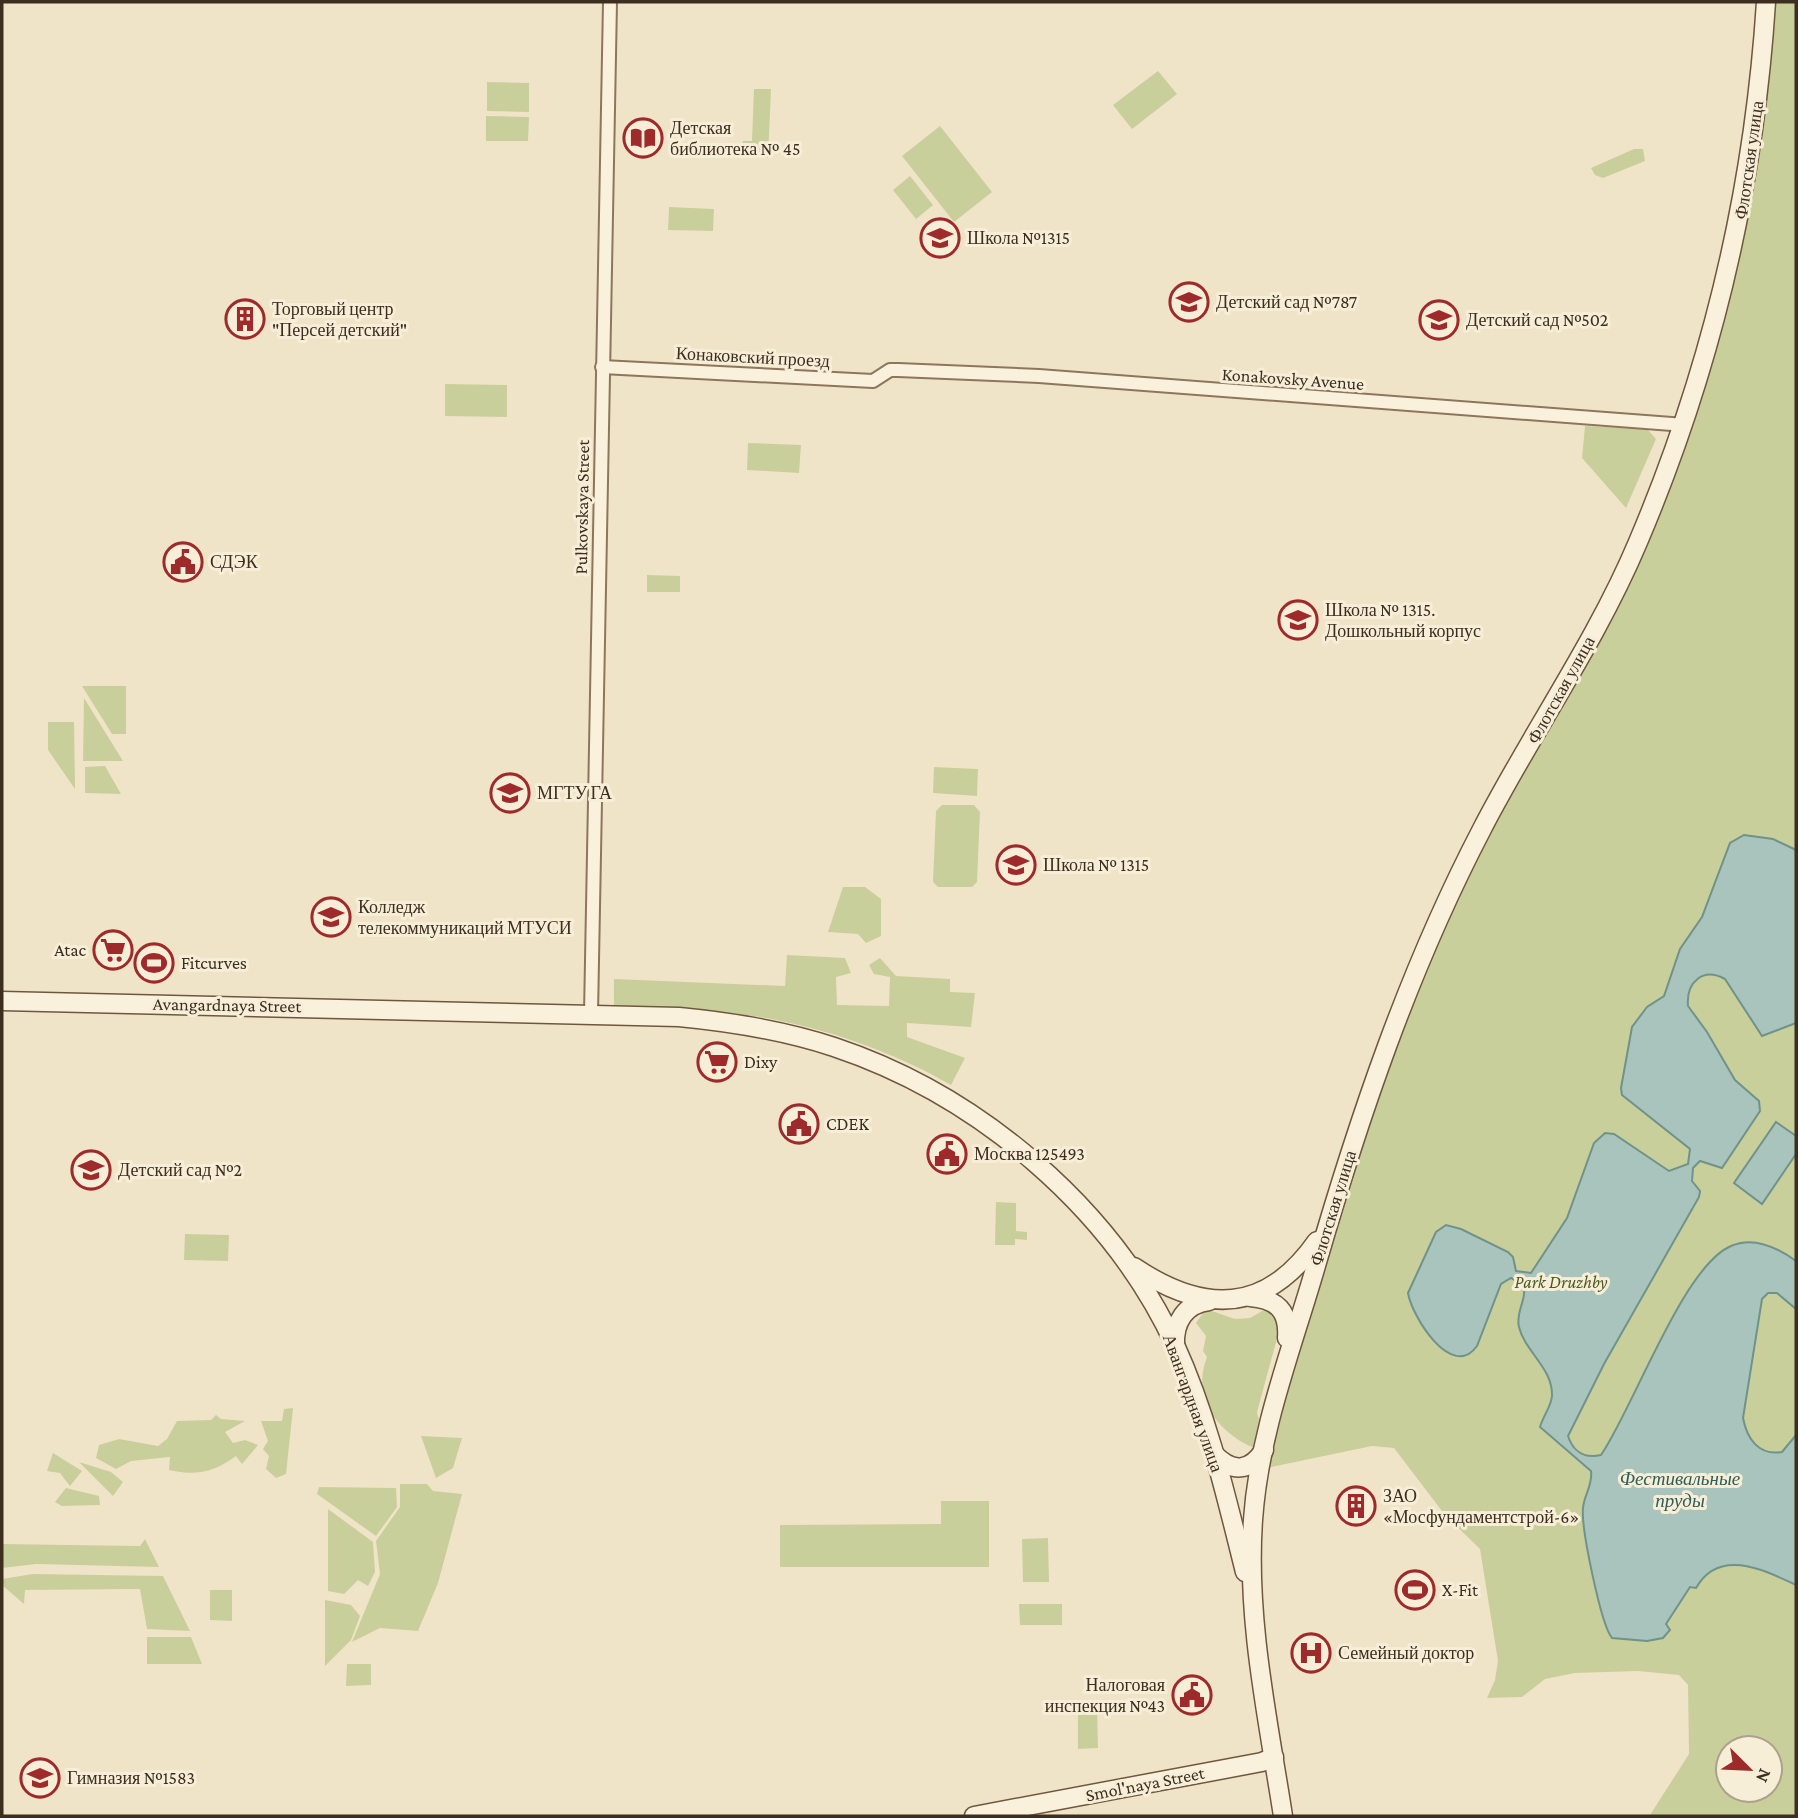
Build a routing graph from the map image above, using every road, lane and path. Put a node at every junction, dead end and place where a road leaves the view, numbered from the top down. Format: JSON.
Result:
{"nodes":[{"id":1,"x":610,"y":2,"type":"edge"},
{"id":2,"x":1766,"y":2,"type":"edge"},
{"id":3,"x":602,"y":367,"type":"junction"},
{"id":4,"x":1685,"y":425,"type":"junction"},
{"id":5,"x":2,"y":1001,"type":"edge"},
{"id":6,"x":591,"y":1014,"type":"junction"},
{"id":7,"x":1325,"y":1231,"type":"junction"},
{"id":8,"x":1131,"y":1265,"type":"junction"},
{"id":9,"x":1246,"y":1297,"type":"junction"},
{"id":10,"x":1216,"y":1300,"type":"junction"},
{"id":11,"x":1175,"y":1345,"type":"junction"},
{"id":12,"x":1286,"y":1359,"type":"junction"},
{"id":13,"x":1264,"y":1450,"type":"junction"},
{"id":14,"x":1214,"y":1454,"type":"junction"},
{"id":15,"x":1253,"y":1606,"type":"junction"},
{"id":16,"x":1274,"y":1757,"type":"junction"},
{"id":17,"x":974,"y":1816,"type":"edge"},
{"id":18,"x":1283,"y":1816,"type":"edge"}],
"edges":[{"from":1,"to":3,"type":"street","name":"Pulkovskaya Street"},
{"from":2,"to":4,"type":"street","name":"Флотская улица"},
{"from":3,"to":4,"type":"street","name":"Konakovsky Avenue"},
{"from":3,"to":6,"type":"street","name":"Pulkovskaya Street"},
{"from":4,"to":7,"type":"street","name":"Флотская улица"},
{"from":5,"to":6,"type":"street"},
{"from":6,"to":8,"type":"street"},
{"from":7,"to":9,"type":"street"},
{"from":7,"to":12,"type":"street","name":"Флотская улица"},
{"from":8,"to":10,"type":"street"},
{"from":8,"to":11,"type":"street","name":"Авангардная улица"},
{"from":9,"to":10,"type":"street"},
{"from":9,"to":12,"type":"street","name":"Флотская улица"},
{"from":10,"to":11,"type":"street"},
{"from":11,"to":14,"type":"street","name":"Авангардная улица"},
{"from":12,"to":13,"type":"street","name":"Флотская улица"},
{"from":13,"to":14,"type":"street"},
{"from":13,"to":15,"type":"street","name":"Флотская улица"},
{"from":14,"to":15,"type":"street","name":"Авангардная улица"},
{"from":15,"to":16,"type":"street","name":"Флотская улица"},
{"from":16,"to":17,"type":"street","name":"Smol'naya Street"},
{"from":16,"to":18,"type":"street","name":"Флотская улица"}]}
